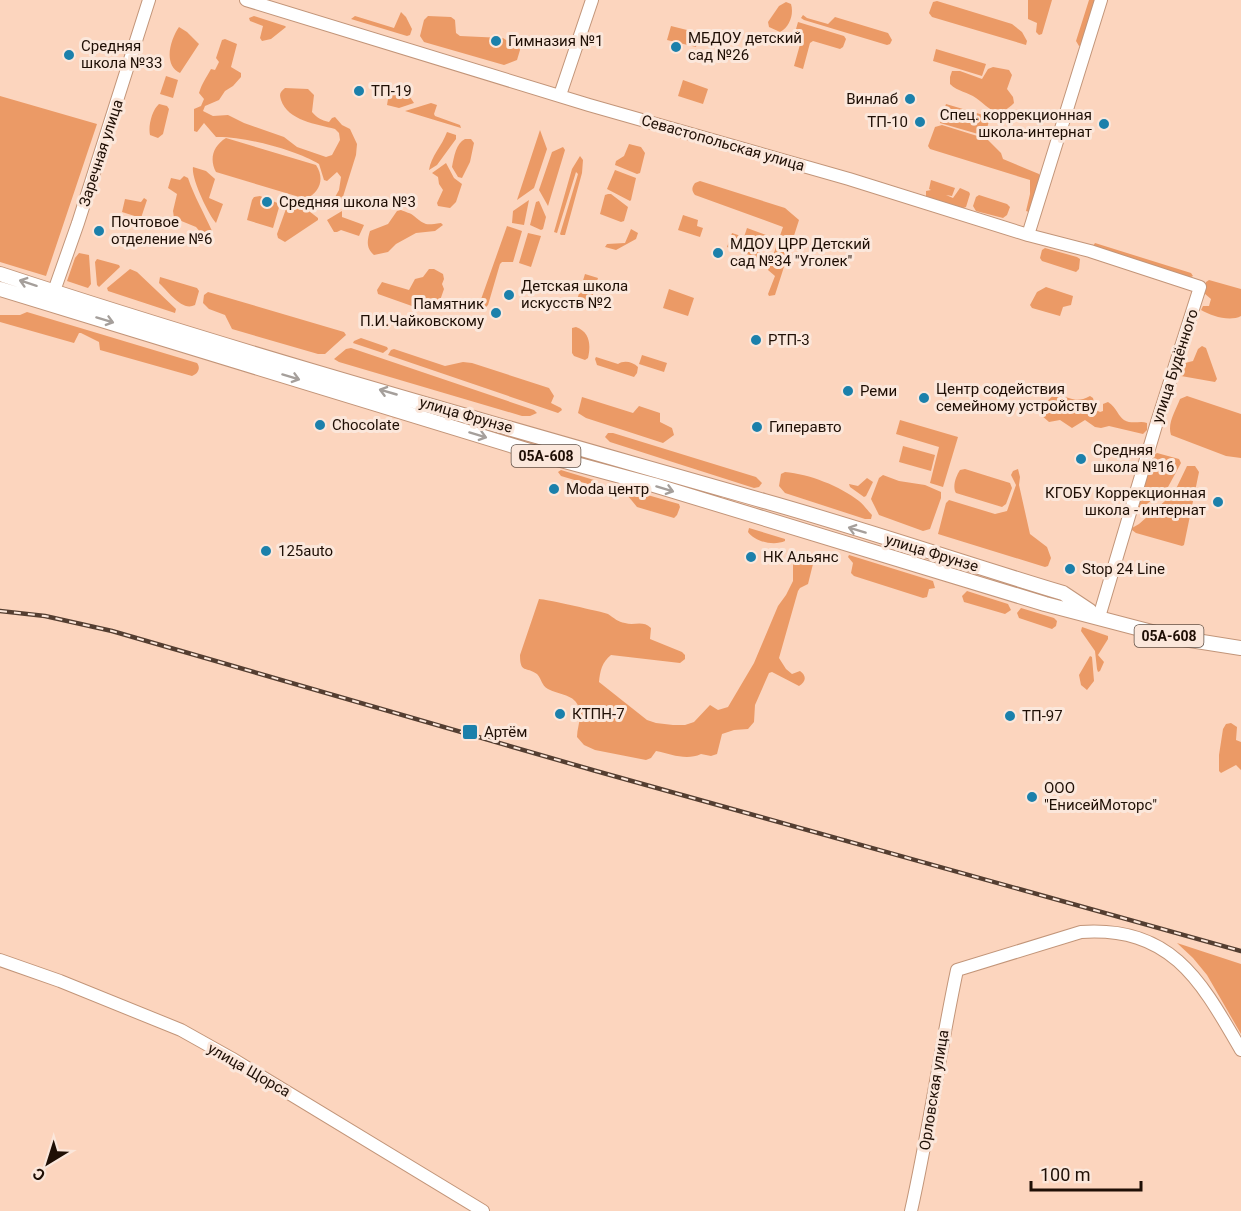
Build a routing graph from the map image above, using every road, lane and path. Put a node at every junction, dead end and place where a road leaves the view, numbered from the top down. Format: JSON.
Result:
{"nodes":[{"id":1,"x":149,"y":0,"type":"edge"},
{"id":2,"x":246,"y":0,"type":"edge"},
{"id":3,"x":592,"y":0,"type":"edge"},
{"id":4,"x":1101,"y":0,"type":"edge"},
{"id":5,"x":560,"y":96,"type":"junction"},
{"id":6,"x":1028,"y":235,"type":"junction"},
{"id":7,"x":0,"y":274,"type":"edge"},
{"id":8,"x":1200,"y":286,"type":"joint"},
{"id":9,"x":0,"y":289,"type":"edge"},
{"id":10,"x":51,"y":297,"type":"junction"},
{"id":11,"x":1099,"y":617,"type":"junction"},
{"id":12,"x":1241,"y":648,"type":"edge"},
{"id":13,"x":0,"y":960,"type":"edge"},
{"id":14,"x":1241,"y":1050,"type":"edge"},
{"id":15,"x":483,"y":1211,"type":"edge"},
{"id":16,"x":911,"y":1211,"type":"edge"}],
"edges":[{"from":1,"to":10,"type":"main road","name":"Заречная улица"},
{"from":2,"to":5,"type":"main road","name":"Севастопольская улица"},
{"from":3,"to":5,"type":"main road"},
{"from":4,"to":6,"type":"main road"},
{"from":5,"to":6,"type":"main road","name":"Севастопольская улица"},
{"from":6,"to":8,"type":"main road","name":"Севастопольская улица"},
{"from":10,"to":7,"type":"main road","name":"улица Фрунзе","number":"05А-608","one_way":true},
{"from":8,"to":11,"type":"main road","name":"улица Будённого"},
{"from":9,"to":10,"type":"main road","name":"улица Фрунзе","number":"05А-608"},
{"from":10,"to":11,"type":"main road","name":"улица Фрунзе","number":"05А-608"},
{"from":11,"to":12,"type":"main road","name":"улица Фрунзе","number":"05А-608"},
{"from":13,"to":15,"type":"main road","name":"улица Щорса"},
{"from":14,"to":16,"type":"main road","name":"Орловская улица"}]}
